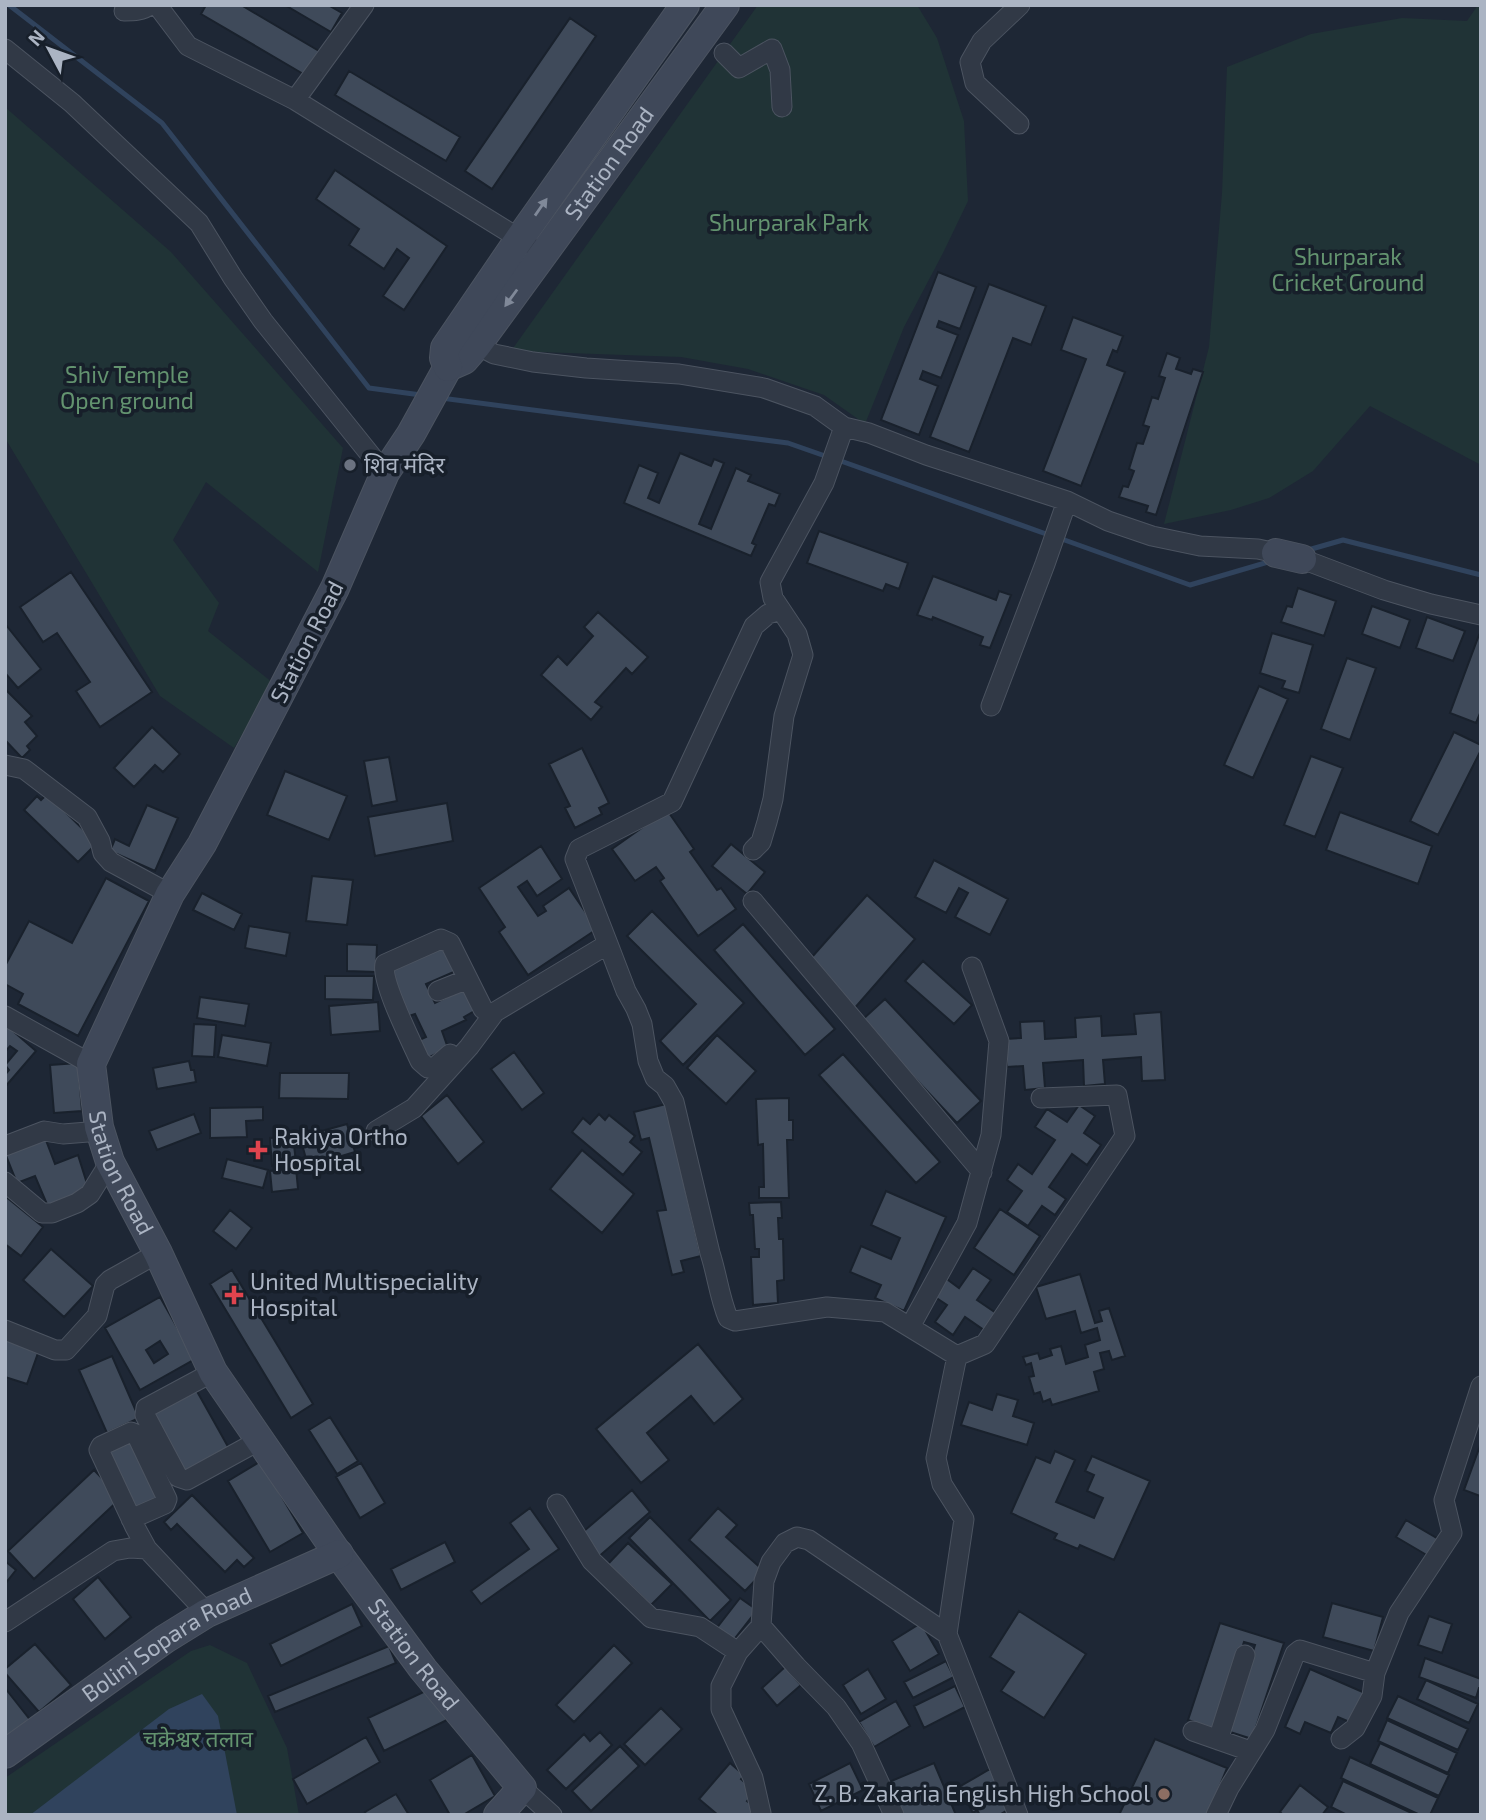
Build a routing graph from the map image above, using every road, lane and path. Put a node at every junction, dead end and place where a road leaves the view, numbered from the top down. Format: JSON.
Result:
{"nodes":[{"id":1,"x":150,"y":5,"type":"edge"},
{"id":2,"x":157,"y":5,"type":"edge"},
{"id":3,"x":364,"y":5,"type":"edge"},
{"id":4,"x":685,"y":5,"type":"edge"},
{"id":5,"x":725,"y":5,"type":"edge"},
{"id":6,"x":1020,"y":5,"type":"edge"},
{"id":7,"x":124,"y":11,"type":"dead end"},
{"id":8,"x":659,"y":43,"type":"junction"},
{"id":9,"x":5,"y":49,"type":"edge"},
{"id":10,"x":724,"y":52,"type":"dead end"},
{"id":11,"x":683,"y":63,"type":"junction"},
{"id":12,"x":295,"y":100,"type":"junction"},
{"id":13,"x":782,"y":107,"type":"dead end"},
{"id":14,"x":1019,"y":124,"type":"dead end"},
{"id":15,"x":520,"y":238,"type":"junction"},
{"id":16,"x":542,"y":256,"type":"junction"},
{"id":17,"x":466,"y":339,"type":"junction"},
{"id":18,"x":843,"y":431,"type":"junction"},
{"id":19,"x":386,"y":472,"type":"junction"},
{"id":20,"x":1067,"y":501,"type":"junction"},
{"id":21,"x":781,"y":610,"type":"junction"},
{"id":22,"x":1481,"y":615,"type":"edge"},
{"id":23,"x":991,"y":706,"type":"dead end"},
{"id":24,"x":5,"y":765,"type":"edge"},
{"id":25,"x":753,"y":850,"type":"dead end"},
{"id":26,"x":170,"y":894,"type":"junction"},
{"id":27,"x":753,"y":901,"type":"dead end"},
{"id":28,"x":608,"y":944,"type":"junction"},
{"id":29,"x":972,"y":967,"type":"dead end"},
{"id":30,"x":468,"y":979,"type":"junction"},
{"id":31,"x":439,"y":991,"type":"dead end"},
{"id":32,"x":489,"y":1011,"type":"junction"},
{"id":33,"x":5,"y":1016,"type":"edge"},
{"id":34,"x":92,"y":1064,"type":"junction"},
{"id":35,"x":1041,"y":1098,"type":"dead end"},
{"id":36,"x":100,"y":1129,"type":"junction"},
{"id":37,"x":376,"y":1131,"type":"dead end"},
{"id":38,"x":5,"y":1146,"type":"edge"},
{"id":39,"x":110,"y":1162,"type":"junction"},
{"id":40,"x":982,"y":1172,"type":"junction"},
{"id":41,"x":5,"y":1182,"type":"edge"},
{"id":42,"x":158,"y":1253,"type":"junction"},
{"id":43,"x":910,"y":1327,"type":"junction"},
{"id":44,"x":5,"y":1330,"type":"edge"},
{"id":45,"x":957,"y":1356,"type":"junction"},
{"id":46,"x":213,"y":1371,"type":"junction"},
{"id":47,"x":1481,"y":1386,"type":"edge"},
{"id":48,"x":260,"y":1440,"type":"junction"},
{"id":49,"x":557,"y":1504,"type":"dead end"},
{"id":50,"x":131,"y":1519,"type":"dead end"},
{"id":51,"x":147,"y":1549,"type":"junction"},
{"id":52,"x":339,"y":1554,"type":"junction"},
{"id":53,"x":207,"y":1613,"type":"junction"},
{"id":54,"x":5,"y":1622,"type":"edge"},
{"id":55,"x":761,"y":1626,"type":"junction"},
{"id":56,"x":947,"y":1634,"type":"junction"},
{"id":57,"x":738,"y":1652,"type":"junction"},
{"id":58,"x":1245,"y":1655,"type":"dead end"},
{"id":59,"x":1375,"y":1673,"type":"junction"},
{"id":60,"x":1193,"y":1731,"type":"dead end"},
{"id":61,"x":1341,"y":1739,"type":"dead end"},
{"id":62,"x":1218,"y":1740,"type":"junction"},
{"id":63,"x":1250,"y":1751,"type":"junction"},
{"id":64,"x":5,"y":1754,"type":"edge"},
{"id":65,"x":522,"y":1788,"type":"junction"},
{"id":66,"x":498,"y":1815,"type":"edge"},
{"id":67,"x":552,"y":1815,"type":"edge"},
{"id":68,"x":760,"y":1815,"type":"edge"},
{"id":69,"x":894,"y":1815,"type":"edge"},
{"id":70,"x":1018,"y":1815,"type":"edge"},
{"id":71,"x":1216,"y":1815,"type":"edge"}],
"edges":[{"from":1,"to":7,"type":"street"},
{"from":2,"to":12,"type":"street"},
{"from":3,"to":12,"type":"street"},
{"from":4,"to":8,"type":"main road","name":"Station Road"},
{"from":5,"to":11,"type":"main road","name":"Station Road"},
{"from":6,"to":14,"type":"street"},
{"from":8,"to":11,"type":"main road"},
{"from":15,"to":8,"type":"main road","name":"Station Road","one_way":true},
{"from":9,"to":19,"type":"street"},
{"from":10,"to":13,"type":"street"},
{"from":11,"to":16,"type":"main road","name":"Station Road"},
{"from":12,"to":15,"type":"street"},
{"from":15,"to":16,"type":"street"},
{"from":15,"to":17,"type":"main road","name":"Station Road"},
{"from":16,"to":17,"type":"main road","name":"Station Road","one_way":true},
{"from":17,"to":18,"type":"street"},
{"from":17,"to":19,"type":"main road","name":"Station Road"},
{"from":18,"to":20,"type":"street"},
{"from":18,"to":21,"type":"street"},
{"from":19,"to":26,"type":"main road","name":"Station Road"},
{"from":20,"to":22,"type":"street"},
{"from":20,"to":23,"type":"street"},
{"from":21,"to":25,"type":"street"},
{"from":21,"to":28,"type":"street"},
{"from":24,"to":26,"type":"street"},
{"from":26,"to":34,"type":"main road","name":"Station Road"},
{"from":27,"to":40,"type":"street"},
{"from":28,"to":32,"type":"street"},
{"from":28,"to":43,"type":"street"},
{"from":29,"to":40,"type":"street"},
{"from":30,"to":31,"type":"street"},
{"from":30,"to":32,"type":"street"},
{"from":30,"to":32,"type":"street"},
{"from":32,"to":37,"type":"street"},
{"from":33,"to":34,"type":"street"},
{"from":34,"to":36,"type":"main road","name":"Station Road"},
{"from":35,"to":45,"type":"street"},
{"from":36,"to":38,"type":"street"},
{"from":36,"to":39,"type":"main road","name":"Station Road"},
{"from":39,"to":41,"type":"street"},
{"from":39,"to":42,"type":"main road","name":"Station Road"},
{"from":40,"to":43,"type":"street"},
{"from":42,"to":44,"type":"street"},
{"from":42,"to":46,"type":"main road","name":"Station Road"},
{"from":43,"to":45,"type":"street"},
{"from":45,"to":56,"type":"street"},
{"from":46,"to":48,"type":"main road","name":"Station Road"},
{"from":46,"to":48,"type":"street"},
{"from":47,"to":59,"type":"street"},
{"from":48,"to":52,"type":"main road","name":"Station Road"},
{"from":49,"to":57,"type":"street"},
{"from":50,"to":51,"type":"street"},
{"from":51,"to":53,"type":"street"},
{"from":51,"to":54,"type":"street"},
{"from":52,"to":53,"type":"main road","name":"Bolinj Sopara Road"},
{"from":52,"to":65,"type":"main road","name":"Station Road"},
{"from":53,"to":64,"type":"main road","name":"Bolinj Sopara Road"},
{"from":55,"to":56,"type":"street"},
{"from":55,"to":57,"type":"street"},
{"from":55,"to":69,"type":"street"},
{"from":56,"to":70,"type":"street"},
{"from":57,"to":68,"type":"street"},
{"from":58,"to":62,"type":"street"},
{"from":59,"to":61,"type":"street"},
{"from":59,"to":63,"type":"street"},
{"from":60,"to":62,"type":"street"},
{"from":62,"to":63,"type":"street"},
{"from":63,"to":71,"type":"street"},
{"from":65,"to":66,"type":"main road"},
{"from":65,"to":67,"type":"street"}]}
